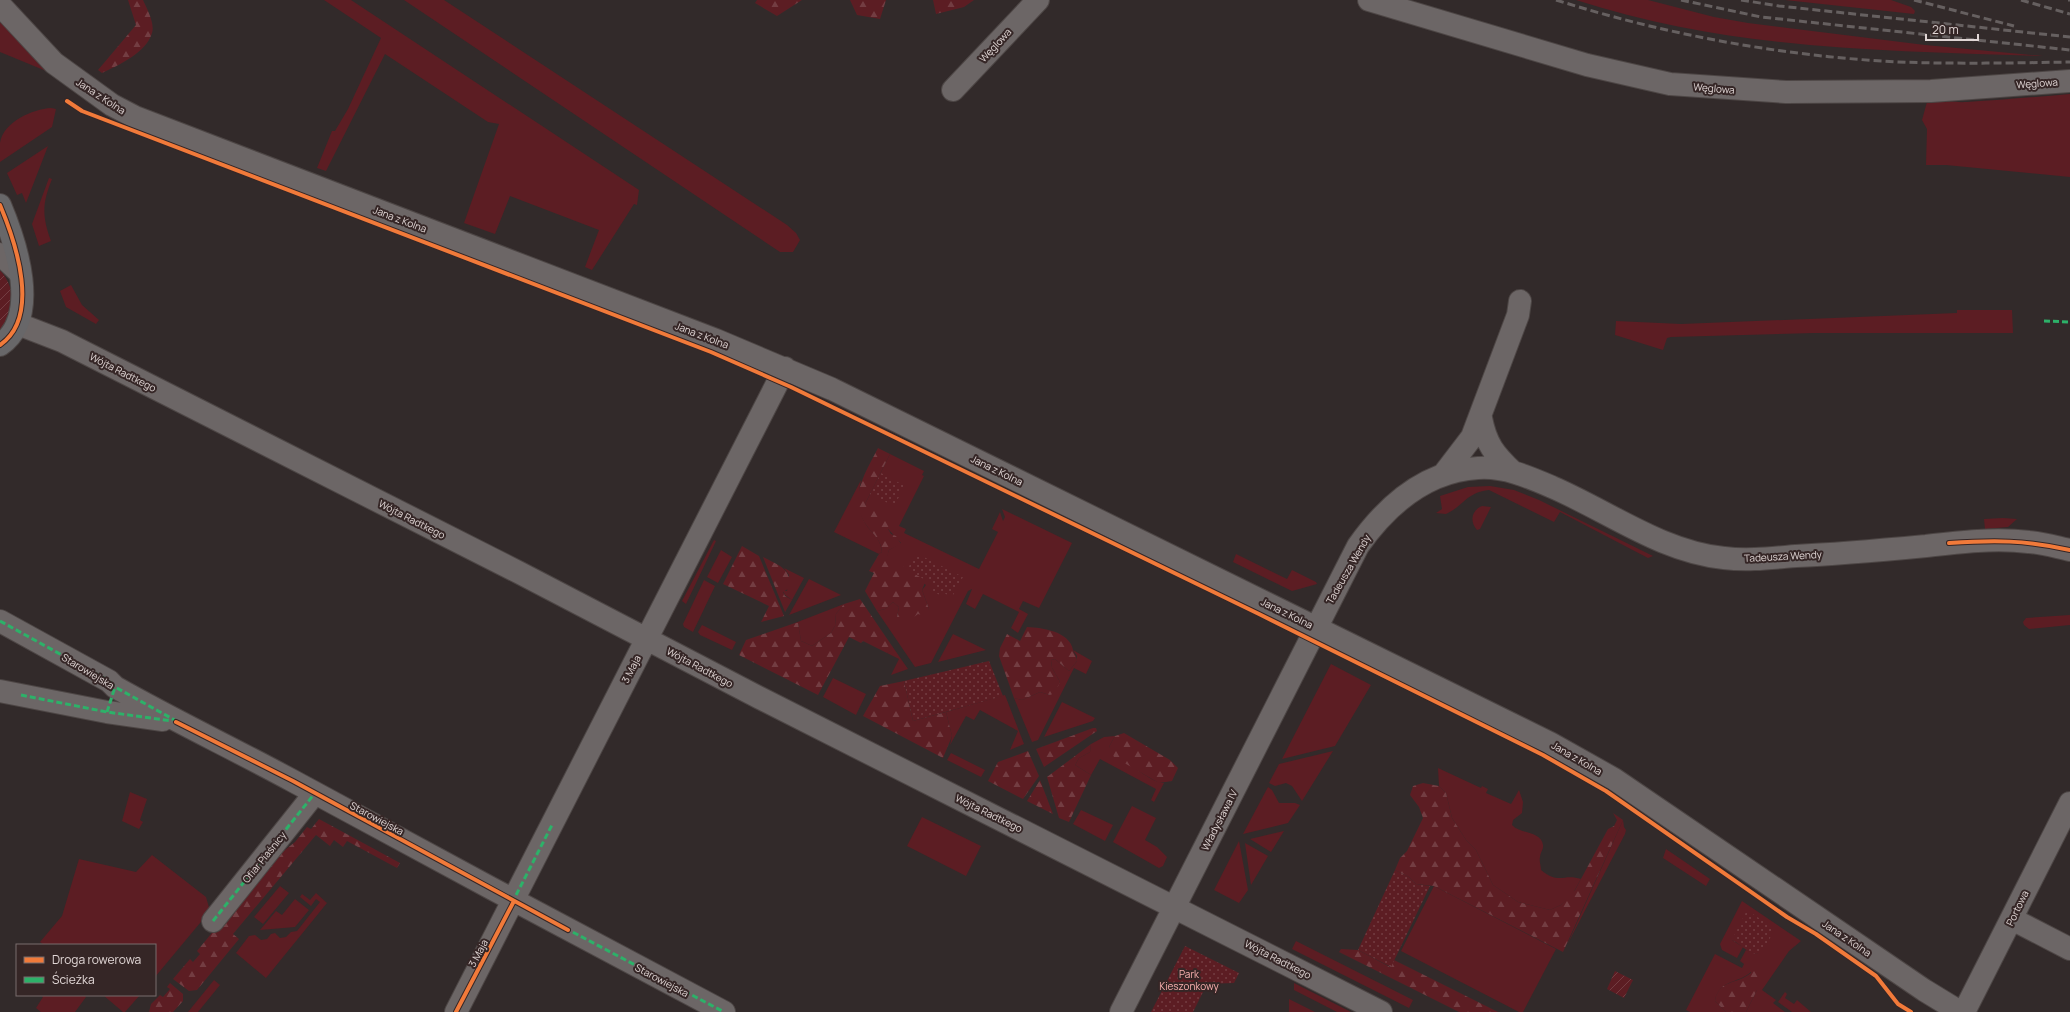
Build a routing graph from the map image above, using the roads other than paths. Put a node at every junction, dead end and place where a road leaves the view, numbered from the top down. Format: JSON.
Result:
{"nodes":[{"id":1,"x":1038,"y":0,"type":"edge"},
{"id":2,"x":1369,"y":0,"type":"edge"},
{"id":3,"x":0,"y":6,"type":"edge"},
{"id":4,"x":2070,"y":82,"type":"edge"},
{"id":5,"x":953,"y":90,"type":"dead end"},
{"id":6,"x":0,"y":205,"type":"edge"},
{"id":7,"x":0,"y":254,"type":"edge"},
{"id":8,"x":20,"y":273,"type":"junction"},
{"id":9,"x":1520,"y":301,"type":"dead end"},
{"id":10,"x":18,"y":324,"type":"junction"},
{"id":11,"x":0,"y":345,"type":"edge"},
{"id":12,"x":785,"y":368,"type":"junction"},
{"id":13,"x":1481,"y":418,"type":"junction"},
{"id":14,"x":1513,"y":472,"type":"junction"},
{"id":15,"x":1443,"y":475,"type":"junction"},
{"id":16,"x":2070,"y":550,"type":"edge"},
{"id":17,"x":0,"y":621,"type":"edge"},
{"id":18,"x":1316,"y":627,"type":"junction"},
{"id":19,"x":647,"y":638,"type":"junction"},
{"id":20,"x":115,"y":687,"type":"junction"},
{"id":21,"x":0,"y":691,"type":"edge"},
{"id":22,"x":107,"y":712,"type":"junction"},
{"id":23,"x":176,"y":722,"type":"junction"},
{"id":24,"x":315,"y":793,"type":"junction"},
{"id":25,"x":2070,"y":803,"type":"edge"},
{"id":26,"x":514,"y":901,"type":"junction"},
{"id":27,"x":1174,"y":906,"type":"junction"},
{"id":28,"x":2012,"y":919,"type":"junction"},
{"id":29,"x":213,"y":921,"type":"dead end"},
{"id":30,"x":2070,"y":949,"type":"edge"},
{"id":31,"x":456,"y":1012,"type":"edge"},
{"id":32,"x":724,"y":1012,"type":"edge"},
{"id":33,"x":1121,"y":1012,"type":"edge"},
{"id":34,"x":1381,"y":1012,"type":"edge"},
{"id":35,"x":1960,"y":1012,"type":"edge"},
{"id":36,"x":1964,"y":1012,"type":"edge"}],
"edges":[{"from":1,"to":5,"type":"street","name":"Węglowa"},
{"from":2,"to":4,"type":"street","name":"Węglowa"},
{"from":3,"to":12,"type":"street","name":"Jana z Kolna"},
{"from":6,"to":8,"type":"main road"},
{"from":7,"to":8,"type":"street"},
{"from":8,"to":10,"type":"main road"},
{"from":9,"to":13,"type":"street","name":"Tadeusza Wendy"},
{"from":10,"to":11,"type":"main road"},
{"from":10,"to":19,"type":"street","name":"Wójta Radtkego"},
{"from":12,"to":18,"type":"street","name":"Jana z Kolna"},
{"from":12,"to":19,"type":"street","name":"3 Maja"},
{"from":13,"to":14,"type":"street","name":"Tadeusza Wendy"},
{"from":13,"to":15,"type":"street","name":"Tadeusza Wendy"},
{"from":14,"to":15,"type":"street","name":"Tadeusza Wendy"},
{"from":14,"to":16,"type":"street","name":"Tadeusza Wendy"},
{"from":15,"to":18,"type":"street","name":"Tadeusza Wendy"},
{"from":17,"to":20,"type":"street","name":"Starowiejska"},
{"from":18,"to":27,"type":"street","name":"Władysława IV"},
{"from":18,"to":35,"type":"street","name":"Jana z Kolna"},
{"from":19,"to":26,"type":"street","name":"3 Maja"},
{"from":19,"to":27,"type":"street","name":"Wójta Radtkego"},
{"from":20,"to":22,"type":"street"},
{"from":20,"to":23,"type":"street","name":"Starowiejska"},
{"from":21,"to":22,"type":"street","name":"Starowiejska"},
{"from":22,"to":23,"type":"street","name":"Starowiejska"},
{"from":23,"to":24,"type":"street","name":"Starowiejska"},
{"from":24,"to":26,"type":"street","name":"Starowiejska"},
{"from":24,"to":29,"type":"street","name":"Ofiar Piaśnicy"},
{"from":25,"to":28,"type":"street","name":"Portowa"},
{"from":26,"to":31,"type":"street","name":"3 Maja"},
{"from":26,"to":32,"type":"street","name":"Starowiejska"},
{"from":27,"to":33,"type":"street","name":"Władysława IV"},
{"from":27,"to":34,"type":"street","name":"Wójta Radtkego"},
{"from":28,"to":30,"type":"street"},
{"from":28,"to":36,"type":"street","name":"Portowa"}]}
